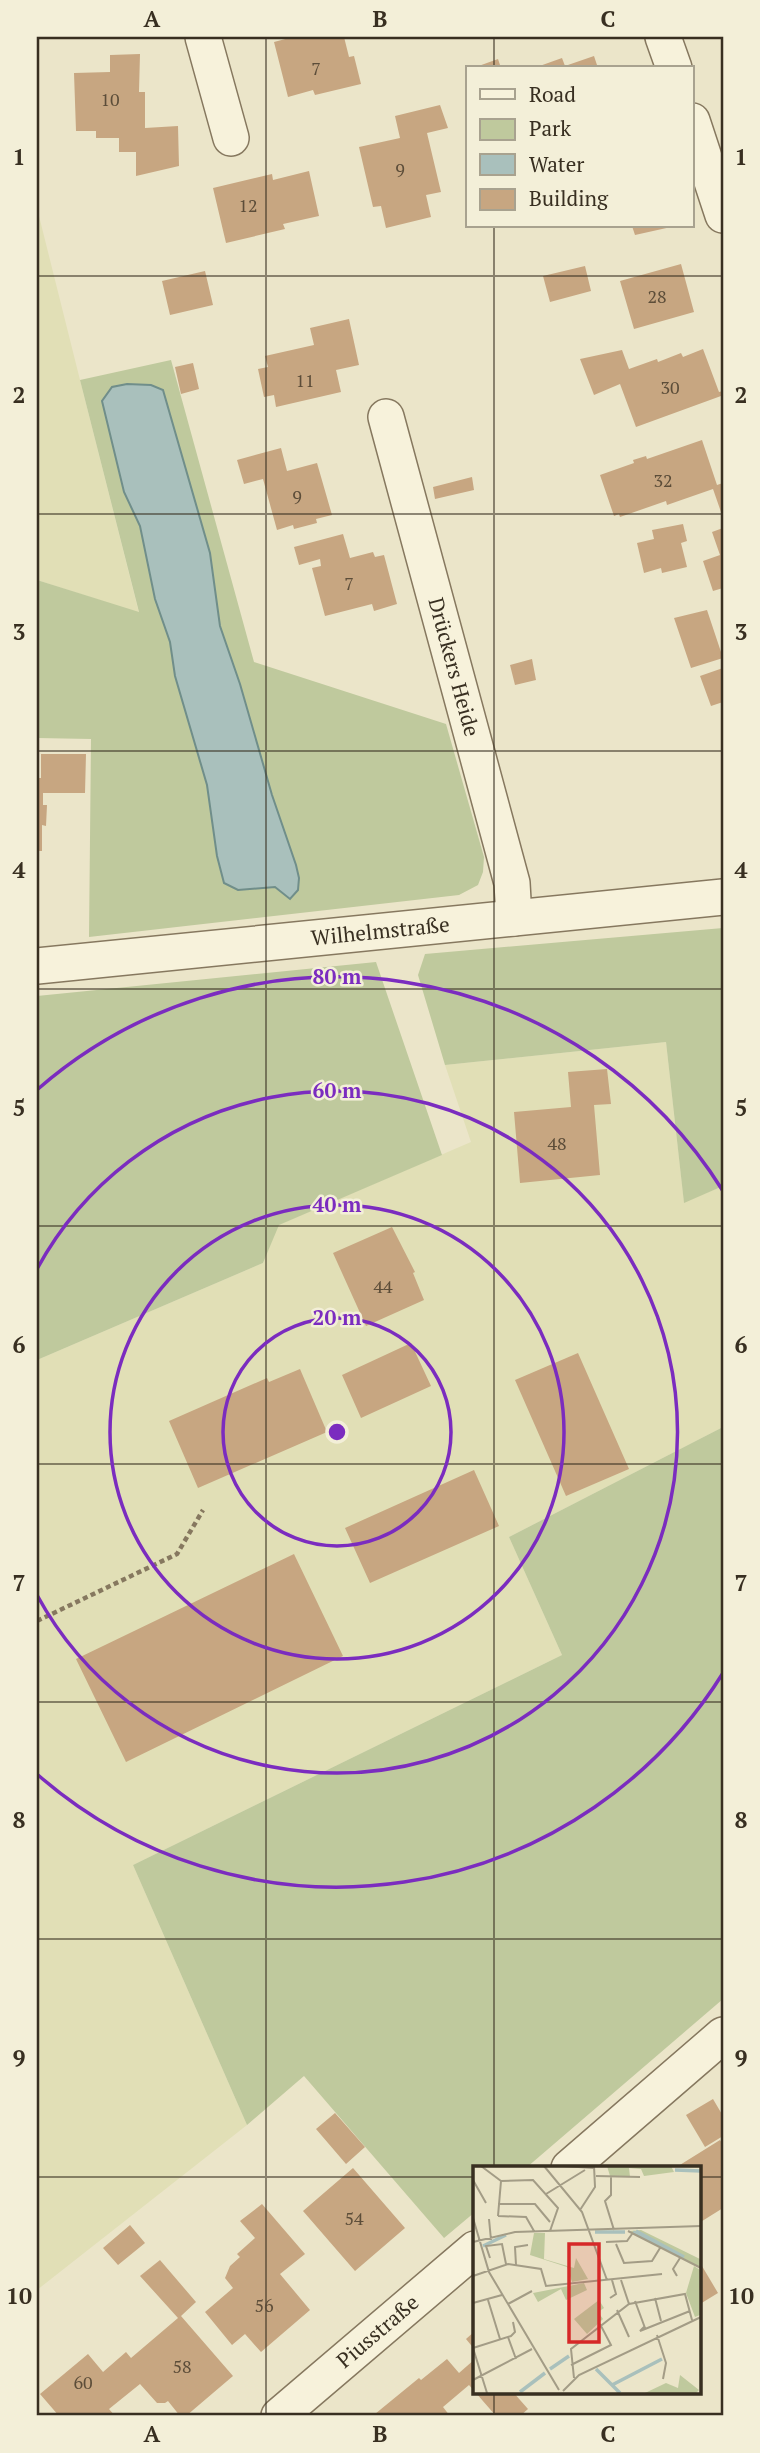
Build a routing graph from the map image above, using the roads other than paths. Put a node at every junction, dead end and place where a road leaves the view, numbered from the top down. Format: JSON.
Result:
{"nodes":[{"id":1,"x":203,"y":37,"type":"edge"},
{"id":2,"x":663,"y":37,"type":"edge"},
{"id":3,"x":673,"y":66,"type":"edge"},
{"id":4,"x":694,"y":127,"type":"edge"},
{"id":5,"x":231,"y":138,"type":"dead end"},
{"id":6,"x":723,"y":215,"type":"edge"},
{"id":7,"x":386,"y":417,"type":"dead end"},
{"id":8,"x":723,"y":897,"type":"edge"},
{"id":9,"x":514,"y":918,"type":"junction"},
{"id":10,"x":37,"y":966,"type":"edge"},
{"id":11,"x":723,"y":2035,"type":"edge"},
{"id":12,"x":571,"y":2166,"type":"edge"},
{"id":13,"x":473,"y":2251,"type":"edge"},
{"id":14,"x":279,"y":2416,"type":"edge"}],
"edges":[{"from":1,"to":5,"type":"street"},
{"from":2,"to":3,"type":"street"},
{"from":4,"to":6,"type":"street"},
{"from":7,"to":9,"type":"street","name":"Drückers Heide"},
{"from":8,"to":9,"type":"street","name":"Wilhelmstraße"},
{"from":9,"to":10,"type":"street","name":"Wilhelmstraße"},
{"from":11,"to":12,"type":"street"},
{"from":13,"to":14,"type":"street","name":"Piusstraße"}]}
